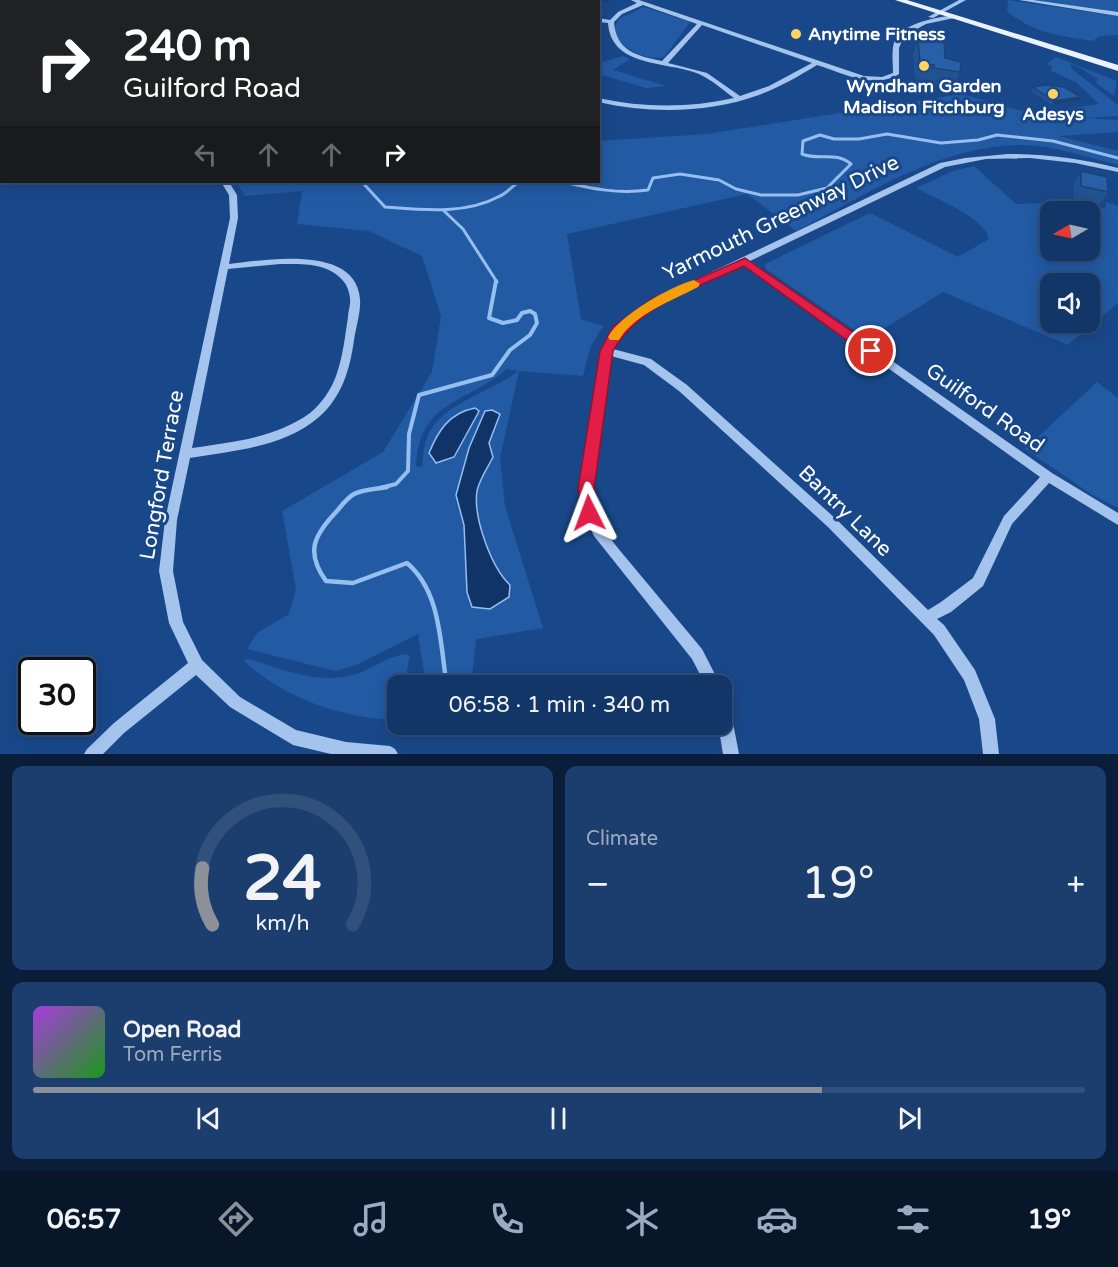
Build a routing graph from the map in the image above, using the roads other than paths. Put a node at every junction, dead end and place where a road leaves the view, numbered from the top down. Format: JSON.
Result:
{"nodes":[{"id":1,"x":633,"y":0,"type":"edge"},
{"id":2,"x":899,"y":0,"type":"edge"},
{"id":3,"x":918,"y":0,"type":"edge"},
{"id":4,"x":963,"y":0,"type":"edge"},
{"id":5,"x":1022,"y":0,"type":"edge"},
{"id":6,"x":642,"y":3,"type":"junction"},
{"id":7,"x":943,"y":10,"type":"junction"},
{"id":8,"x":1118,"y":14,"type":"edge"},
{"id":9,"x":956,"y":18,"type":"junction"},
{"id":10,"x":600,"y":20,"type":"edge"},
{"id":11,"x":611,"y":22,"type":"junction"},
{"id":12,"x":701,"y":23,"type":"junction"},
{"id":13,"x":924,"y":23,"type":"junction"},
{"id":14,"x":1118,"y":60,"type":"edge"},
{"id":15,"x":664,"y":63,"type":"junction"},
{"id":16,"x":817,"y":63,"type":"junction"},
{"id":17,"x":1118,"y":70,"type":"edge"},
{"id":18,"x":738,"y":98,"type":"junction"},
{"id":19,"x":600,"y":100,"type":"edge"},
{"id":20,"x":1118,"y":170,"type":"edge"},
{"id":21,"x":226,"y":183,"type":"edge"},
{"id":22,"x":745,"y":261,"type":"junction"},
{"id":23,"x":224,"y":267,"type":"junction"},
{"id":24,"x":607,"y":351,"type":"junction"},
{"id":25,"x":184,"y":454,"type":"junction"},
{"id":26,"x":1048,"y":476,"type":"junction"},
{"id":27,"x":1118,"y":520,"type":"edge"},
{"id":28,"x":926,"y":618,"type":"junction"},
{"id":29,"x":197,"y":665,"type":"junction"},
{"id":30,"x":708,"y":675,"type":"edge"},
{"id":31,"x":728,"y":735,"type":"edge"},
{"id":32,"x":92,"y":754,"type":"edge"},
{"id":33,"x":390,"y":754,"type":"edge"},
{"id":34,"x":731,"y":754,"type":"edge"},
{"id":35,"x":991,"y":754,"type":"edge"}],
"edges":[{"from":1,"to":6,"type":"street"},
{"from":2,"to":7,"type":"main road"},
{"from":3,"to":7,"type":"main road"},
{"from":4,"to":7,"type":"street"},
{"from":5,"to":8,"type":"street"},
{"from":6,"to":11,"type":"street"},
{"from":6,"to":12,"type":"street"},
{"from":7,"to":9,"type":"main road"},
{"from":7,"to":13,"type":"street"},
{"from":7,"to":14,"type":"main road"},
{"from":9,"to":13,"type":"street"},
{"from":9,"to":17,"type":"main road"},
{"from":10,"to":11,"type":"street"},
{"from":11,"to":15,"type":"street"},
{"from":12,"to":15,"type":"street"},
{"from":12,"to":16,"type":"street"},
{"from":13,"to":16,"type":"street"},
{"from":15,"to":18,"type":"street"},
{"from":16,"to":18,"type":"street"},
{"from":18,"to":19,"type":"street"},
{"from":20,"to":22,"type":"street","name":"Yarmouth Greenway Drive"},
{"from":21,"to":23,"type":"street","name":"Longford Terrace"},
{"from":22,"to":24,"type":"street","name":"Yarmouth Greenway Drive"},
{"from":22,"to":26,"type":"street","name":"Guilford Road"},
{"from":23,"to":25,"type":"street","name":"Longford Terrace"},
{"from":23,"to":25,"type":"street"},
{"from":24,"to":28,"type":"street","name":"Bantry Lane"},
{"from":24,"to":30,"type":"street","name":"Yarmouth Greenway Drive"},
{"from":25,"to":29,"type":"street","name":"Longford Terrace"},
{"from":26,"to":27,"type":"street","name":"Guilford Road"},
{"from":26,"to":28,"type":"street"},
{"from":28,"to":35,"type":"street","name":"Bantry Lane"},
{"from":29,"to":32,"type":"street"},
{"from":29,"to":33,"type":"street","name":"Longford Terrace"},
{"from":31,"to":34,"type":"street"}]}
